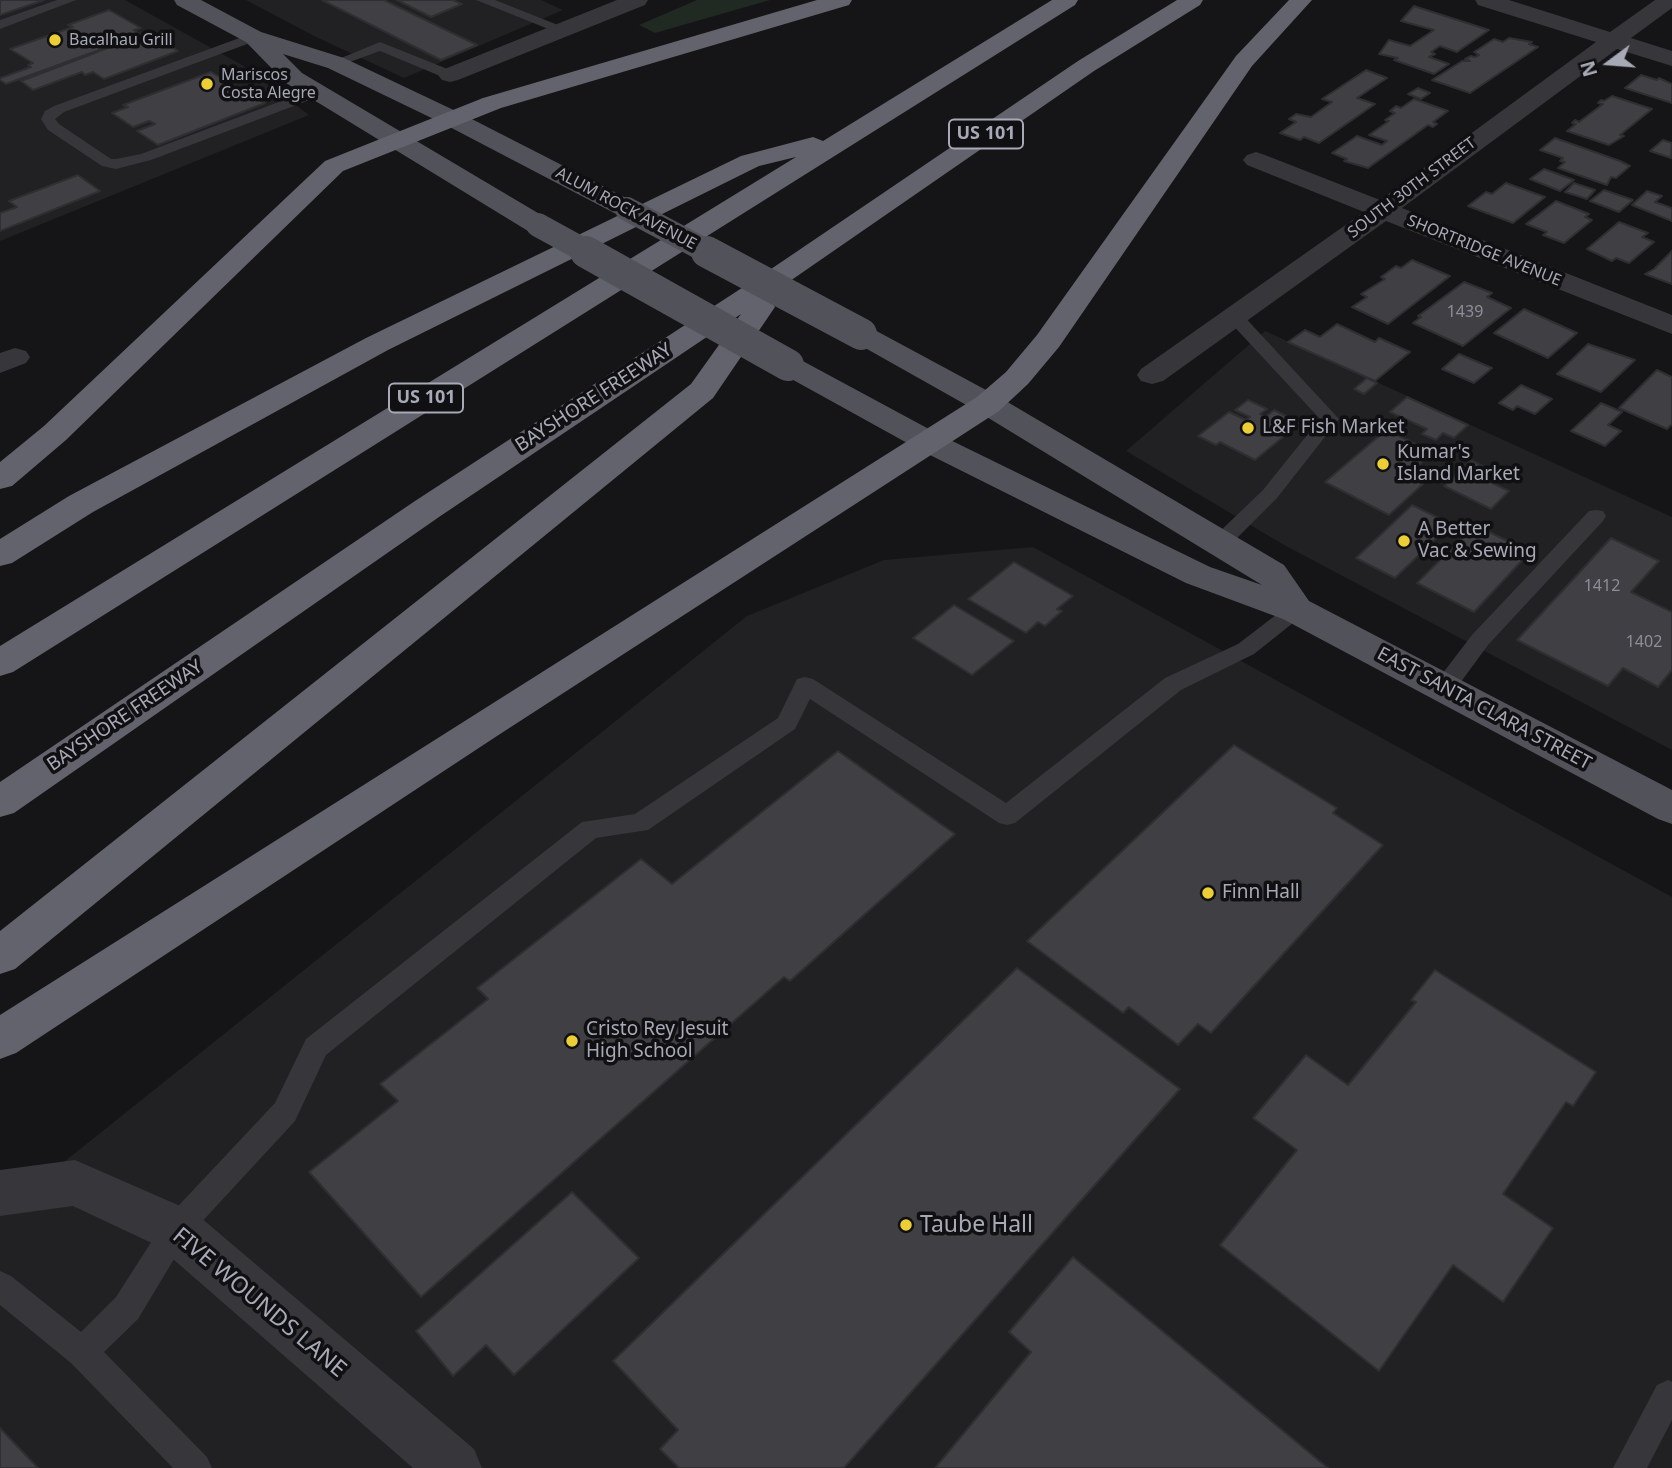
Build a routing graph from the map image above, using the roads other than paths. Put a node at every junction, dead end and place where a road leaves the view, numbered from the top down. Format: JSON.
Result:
{"nodes":[{"id":1,"x":69,"y":0,"type":"edge"},
{"id":2,"x":185,"y":0,"type":"edge"},
{"id":3,"x":483,"y":0,"type":"edge"},
{"id":4,"x":637,"y":0,"type":"edge"},
{"id":5,"x":841,"y":0,"type":"edge"},
{"id":6,"x":1067,"y":0,"type":"edge"},
{"id":7,"x":1192,"y":0,"type":"edge"},
{"id":8,"x":1301,"y":0,"type":"edge"},
{"id":9,"x":1486,"y":0,"type":"edge"},
{"id":10,"x":1670,"y":0,"type":"edge"},
{"id":11,"x":0,"y":25,"type":"edge"},
{"id":12,"x":561,"y":29,"type":"junction"},
{"id":13,"x":253,"y":37,"type":"junction"},
{"id":14,"x":1614,"y":41,"type":"junction"},
{"id":15,"x":1672,"y":59,"type":"edge"},
{"id":16,"x":336,"y":63,"type":"junction"},
{"id":17,"x":450,"y":75,"type":"joint"},
{"id":18,"x":318,"y":92,"type":"junction"},
{"id":19,"x":453,"y":119,"type":"junction"},
{"id":20,"x":853,"y":135,"type":"junction"},
{"id":21,"x":398,"y":141,"type":"junction"},
{"id":22,"x":1256,"y":160,"type":"dead end"},
{"id":23,"x":1383,"y":211,"type":"junction"},
{"id":24,"x":784,"y":273,"type":"junction"},
{"id":25,"x":1234,"y":316,"type":"junction"},
{"id":26,"x":1672,"y":325,"type":"edge"},
{"id":27,"x":1152,"y":375,"type":"dead end"},
{"id":28,"x":988,"y":404,"type":"junction"},
{"id":29,"x":929,"y":442,"type":"junction"},
{"id":30,"x":0,"y":479,"type":"edge"},
{"id":31,"x":1595,"y":516,"type":"dead end"},
{"id":32,"x":1220,"y":544,"type":"junction"},
{"id":33,"x":0,"y":555,"type":"edge"},
{"id":34,"x":1296,"y":610,"type":"junction"},
{"id":35,"x":0,"y":663,"type":"edge"},
{"id":36,"x":1444,"y":688,"type":"junction"},
{"id":37,"x":0,"y":802,"type":"edge"},
{"id":38,"x":1672,"y":808,"type":"edge"},
{"id":39,"x":0,"y":957,"type":"edge"},
{"id":40,"x":0,"y":1040,"type":"edge"},
{"id":41,"x":0,"y":1193,"type":"edge"},
{"id":42,"x":176,"y":1230,"type":"junction"},
{"id":43,"x":0,"y":1286,"type":"edge"},
{"id":44,"x":82,"y":1352,"type":"junction"},
{"id":45,"x":1672,"y":1399,"type":"edge"},
{"id":46,"x":440,"y":1463,"type":"edge"},
{"id":47,"x":196,"y":1468,"type":"edge"},
{"id":48,"x":1629,"y":1468,"type":"edge"}],
"edges":[{"from":1,"to":11,"type":"lane"},
{"from":2,"to":13,"type":"main road","name":"ALUM ROCK AVENUE"},
{"from":3,"to":12,"type":"lane"},
{"from":4,"to":12,"type":"street"},
{"from":5,"to":19,"type":"highway"},
{"from":6,"to":20,"type":"highway","number":"US 101"},
{"from":7,"to":24,"type":"highway","name":"BAYSHORE FREEWAY","number":"US 101"},
{"from":8,"to":28,"type":"highway"},
{"from":9,"to":14,"type":"street"},
{"from":10,"to":14,"type":"street","name":"SOUTH 30TH STREET"},
{"from":12,"to":17,"type":"street"},
{"from":13,"to":16,"type":"main road","name":"ALUM ROCK AVENUE"},
{"from":13,"to":18,"type":"main road","name":"ALUM ROCK AVENUE"},
{"from":13,"to":18,"type":"lane"},
{"from":14,"to":15,"type":"street"},
{"from":14,"to":23,"type":"street","name":"SOUTH 30TH STREET"},
{"from":16,"to":17,"type":"lane"},
{"from":16,"to":19,"type":"main road","name":"ALUM ROCK AVENUE"},
{"from":18,"to":21,"type":"main road","name":"ALUM ROCK AVENUE"},
{"from":19,"to":21,"type":"highway"},
{"from":19,"to":28,"type":"main road","name":"ALUM ROCK AVENUE","bridge":true},
{"from":20,"to":33,"type":"highway"},
{"from":20,"to":35,"type":"highway","number":"US 101"},
{"from":21,"to":29,"type":"main road","name":"ALUM ROCK AVENUE","bridge":true},
{"from":21,"to":30,"type":"highway"},
{"from":22,"to":23,"type":"street","name":"SHORTRIDGE AVENUE"},
{"from":23,"to":25,"type":"street","name":"SOUTH 30TH STREET"},
{"from":23,"to":26,"type":"street","name":"SHORTRIDGE AVENUE"},
{"from":24,"to":37,"type":"highway","name":"BAYSHORE FREEWAY","number":"US 101"},
{"from":24,"to":39,"type":"highway"},
{"from":25,"to":27,"type":"street","name":"SOUTH 30TH STREET"},
{"from":25,"to":32,"type":"lane"},
{"from":28,"to":29,"type":"highway"},
{"from":28,"to":32,"type":"main road","name":"EAST SANTA CLARA STREET"},
{"from":29,"to":34,"type":"main road","name":"EAST SANTA CLARA STREET"},
{"from":29,"to":40,"type":"highway"},
{"from":31,"to":36,"type":"lane"},
{"from":32,"to":34,"type":"main road","name":"EAST SANTA CLARA STREET"},
{"from":34,"to":36,"type":"main road","name":"EAST SANTA CLARA STREET"},
{"from":34,"to":42,"type":"lane"},
{"from":36,"to":38,"type":"main road","name":"EAST SANTA CLARA STREET"},
{"from":41,"to":42,"type":"street","name":"FIVE WOUNDS LANE"},
{"from":42,"to":44,"type":"lane"},
{"from":42,"to":46,"type":"street","name":"FIVE WOUNDS LANE"},
{"from":43,"to":44,"type":"lane"},
{"from":44,"to":47,"type":"lane"},
{"from":45,"to":48,"type":"lane"}]}
